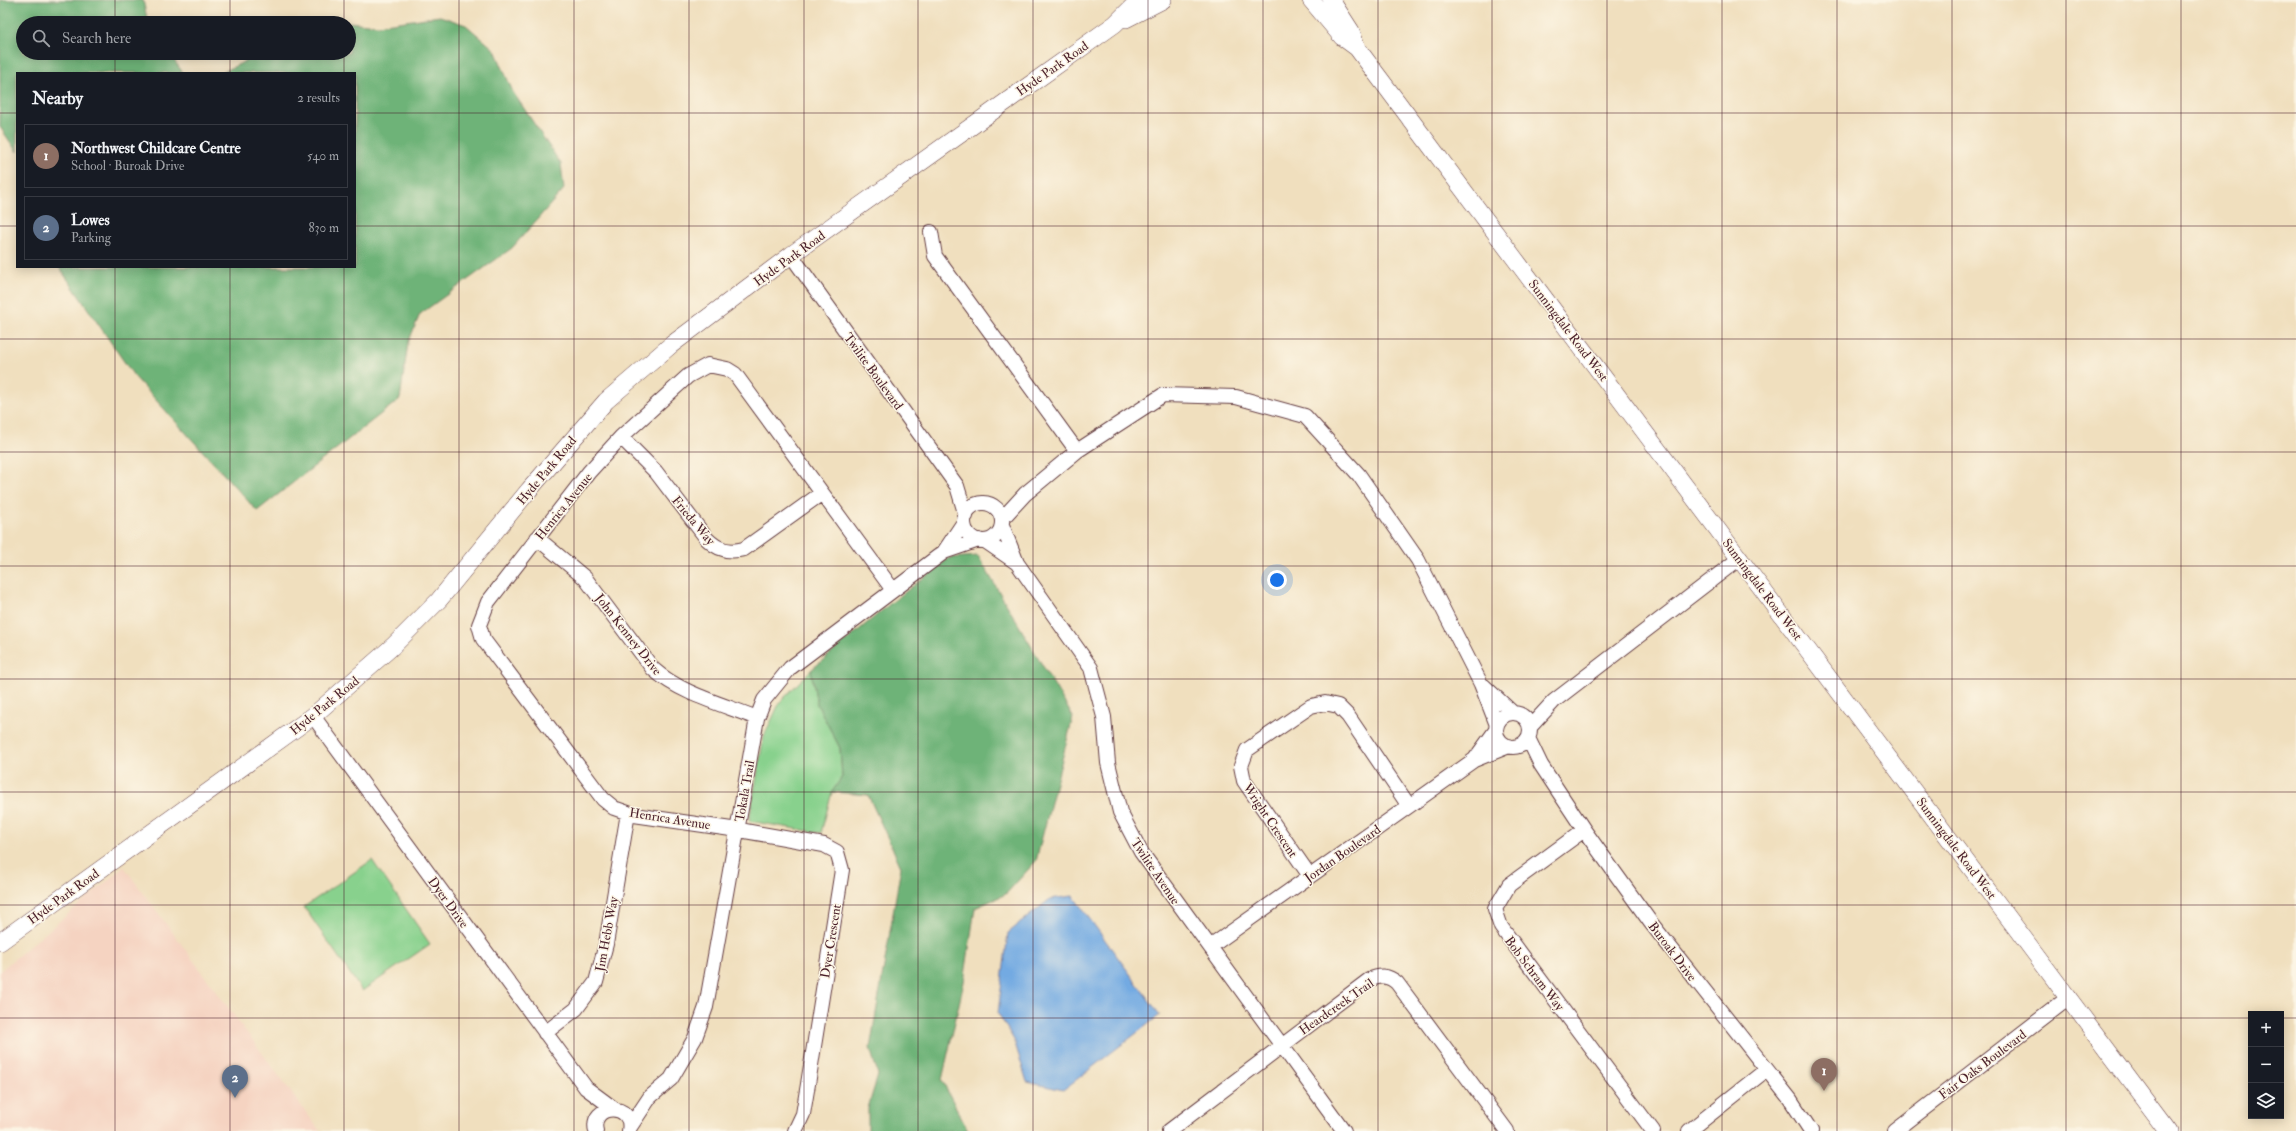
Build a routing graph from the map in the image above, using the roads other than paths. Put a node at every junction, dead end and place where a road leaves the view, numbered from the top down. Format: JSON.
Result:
{"nodes":[{"id":1,"x":1139,"y":0,"type":"edge"},
{"id":2,"x":1162,"y":0,"type":"edge"},
{"id":3,"x":1311,"y":0,"type":"edge"},
{"id":4,"x":1330,"y":0,"type":"edge"},
{"id":5,"x":1115,"y":24,"type":"junction"},
{"id":6,"x":1357,"y":48,"type":"junction"},
{"id":7,"x":932,"y":232,"type":"dead end"},
{"id":8,"x":791,"y":255,"type":"junction"},
{"id":9,"x":621,"y":437,"type":"junction"},
{"id":10,"x":1078,"y":451,"type":"junction"},
{"id":11,"x":957,"y":486,"type":"junction"},
{"id":12,"x":822,"y":493,"type":"junction"},
{"id":13,"x":1025,"y":494,"type":"junction"},
{"id":14,"x":988,"y":504,"type":"junction"},
{"id":15,"x":965,"y":519,"type":"junction"},
{"id":16,"x":1002,"y":522,"type":"junction"},
{"id":17,"x":537,"y":538,"type":"junction"},
{"id":18,"x":982,"y":541,"type":"junction"},
{"id":19,"x":944,"y":552,"type":"junction"},
{"id":20,"x":1740,"y":558,"type":"junction"},
{"id":21,"x":1016,"y":563,"type":"junction"},
{"id":22,"x":893,"y":590,"type":"junction"},
{"id":23,"x":1481,"y":684,"type":"junction"},
{"id":24,"x":1554,"y":701,"type":"junction"},
{"id":25,"x":1516,"y":713,"type":"junction"},
{"id":26,"x":313,"y":716,"type":"junction"},
{"id":27,"x":757,"y":718,"type":"junction"},
{"id":28,"x":1497,"y":727,"type":"junction"},
{"id":29,"x":1521,"y":739,"type":"junction"},
{"id":30,"x":1474,"y":760,"type":"junction"},
{"id":31,"x":1409,"y":806,"type":"junction"},
{"id":32,"x":628,"y":813,"type":"junction"},
{"id":33,"x":737,"y":829,"type":"junction"},
{"id":34,"x":1584,"y":830,"type":"junction"},
{"id":35,"x":1310,"y":876,"type":"junction"},
{"id":36,"x":0,"y":942,"type":"edge"},
{"id":37,"x":1210,"y":947,"type":"junction"},
{"id":38,"x":2069,"y":997,"type":"junction"},
{"id":39,"x":544,"y":1033,"type":"junction"},
{"id":40,"x":1281,"y":1045,"type":"junction"},
{"id":41,"x":1766,"y":1070,"type":"junction"},
{"id":42,"x":586,"y":1088,"type":"junction"},
{"id":43,"x":650,"y":1097,"type":"junction"},
{"id":44,"x":616,"y":1109,"type":"junction"},
{"id":45,"x":1185,"y":1126,"type":"edge"},
{"id":46,"x":594,"y":1128,"type":"edge"},
{"id":47,"x":629,"y":1129,"type":"edge"},
{"id":48,"x":795,"y":1131,"type":"edge"},
{"id":49,"x":1169,"y":1131,"type":"edge"},
{"id":50,"x":1344,"y":1131,"type":"edge"},
{"id":51,"x":1507,"y":1131,"type":"edge"},
{"id":52,"x":1653,"y":1131,"type":"edge"},
{"id":53,"x":1689,"y":1131,"type":"edge"},
{"id":54,"x":1811,"y":1131,"type":"edge"},
{"id":55,"x":1894,"y":1131,"type":"edge"},
{"id":56,"x":2168,"y":1131,"type":"edge"}],
"edges":[{"from":1,"to":5,"type":"main road","name":"Hyde Park Road"},
{"from":2,"to":5,"type":"main road","name":"Hyde Park Road"},
{"from":3,"to":6,"type":"main road","name":"Sunningdale Road West"},
{"from":4,"to":6,"type":"main road","name":"Sunningdale Road West"},
{"from":5,"to":8,"type":"main road","name":"Hyde Park Road"},
{"from":6,"to":20,"type":"main road","name":"Sunningdale Road West"},
{"from":7,"to":10,"type":"street"},
{"from":8,"to":11,"type":"street","name":"Twilite Boulevard"},
{"from":8,"to":26,"type":"main road","name":"Hyde Park Road"},
{"from":9,"to":12,"type":"street","name":"Frieda Way"},
{"from":9,"to":12,"type":"street","name":"Henrica Avenue"},
{"from":9,"to":17,"type":"street","name":"Henrica Avenue"},
{"from":10,"to":13,"type":"street"},
{"from":10,"to":23,"type":"street"},
{"from":11,"to":14,"type":"street","name":"Twilite Boulevard"},
{"from":11,"to":15,"type":"street","name":"Twilite Boulevard"},
{"from":12,"to":22,"type":"street","name":"Henrica Avenue"},
{"from":13,"to":14,"type":"street"},
{"from":13,"to":16,"type":"street"},
{"from":14,"to":15,"type":"street"},
{"from":14,"to":16,"type":"street"},
{"from":15,"to":18,"type":"street"},
{"from":15,"to":19,"type":"street","name":"Tokala Trail"},
{"from":16,"to":18,"type":"street"},
{"from":16,"to":21,"type":"street","name":"Twilite Avenue"},
{"from":17,"to":27,"type":"street","name":"John Kenney Drive"},
{"from":17,"to":32,"type":"street","name":"Henrica Avenue"},
{"from":18,"to":19,"type":"street","name":"Tokala Trail"},
{"from":18,"to":21,"type":"street","name":"Twilite Avenue"},
{"from":19,"to":22,"type":"street","name":"Tokala Trail"},
{"from":20,"to":24,"type":"street"},
{"from":20,"to":38,"type":"main road","name":"Sunningdale Road West"},
{"from":21,"to":37,"type":"street","name":"Twilite Avenue"},
{"from":22,"to":27,"type":"street","name":"Tokala Trail"},
{"from":23,"to":25,"type":"street"},
{"from":23,"to":28,"type":"street"},
{"from":24,"to":25,"type":"street"},
{"from":24,"to":29,"type":"street"},
{"from":25,"to":28,"type":"street"},
{"from":25,"to":29,"type":"street"},
{"from":26,"to":36,"type":"main road","name":"Hyde Park Road"},
{"from":26,"to":39,"type":"street","name":"Dyer Drive"},
{"from":27,"to":33,"type":"street","name":"Tokala Trail"},
{"from":28,"to":29,"type":"street"},
{"from":28,"to":30,"type":"street","name":"Jordan Boulevard"},
{"from":29,"to":30,"type":"street","name":"Jordan Boulevard"},
{"from":29,"to":34,"type":"street","name":"Buroak Drive"},
{"from":30,"to":31,"type":"street","name":"Jordan Boulevard"},
{"from":31,"to":35,"type":"street","name":"Jordan Boulevard"},
{"from":31,"to":35,"type":"street","name":"Wright Crescent"},
{"from":32,"to":33,"type":"street","name":"Henrica Avenue"},
{"from":32,"to":39,"type":"street","name":"Jim Hebb Way"},
{"from":33,"to":43,"type":"street","name":"Tokala Trail"},
{"from":33,"to":48,"type":"street","name":"Dyer Crescent"},
{"from":34,"to":41,"type":"street","name":"Buroak Drive"},
{"from":34,"to":52,"type":"street","name":"Bob Schram Way"},
{"from":35,"to":37,"type":"street","name":"Jordan Boulevard"},
{"from":37,"to":40,"type":"street","name":"Twilite Avenue"},
{"from":38,"to":55,"type":"street","name":"Fair Oaks Boulevard"},
{"from":38,"to":56,"type":"main road","name":"Sunningdale Road West"},
{"from":39,"to":42,"type":"street","name":"Dyer Drive"},
{"from":40,"to":45,"type":"street","name":"Heardcreek Trail"},
{"from":40,"to":50,"type":"street","name":"Twilite Avenue"},
{"from":40,"to":51,"type":"street","name":"Heardcreek Trail"},
{"from":41,"to":53,"type":"street"},
{"from":41,"to":54,"type":"street","name":"Buroak Drive"},
{"from":42,"to":44,"type":"street","name":"Dyer Drive"},
{"from":42,"to":46,"type":"street","name":"Dyer Drive"},
{"from":43,"to":44,"type":"street","name":"Tokala Trail"},
{"from":43,"to":47,"type":"street","name":"Tokala Trail"},
{"from":44,"to":46,"type":"street","name":"Tokala Trail"},
{"from":44,"to":47,"type":"street","name":"Dyer Drive"},
{"from":45,"to":49,"type":"street","name":"Heardcreek Trail"}]}
